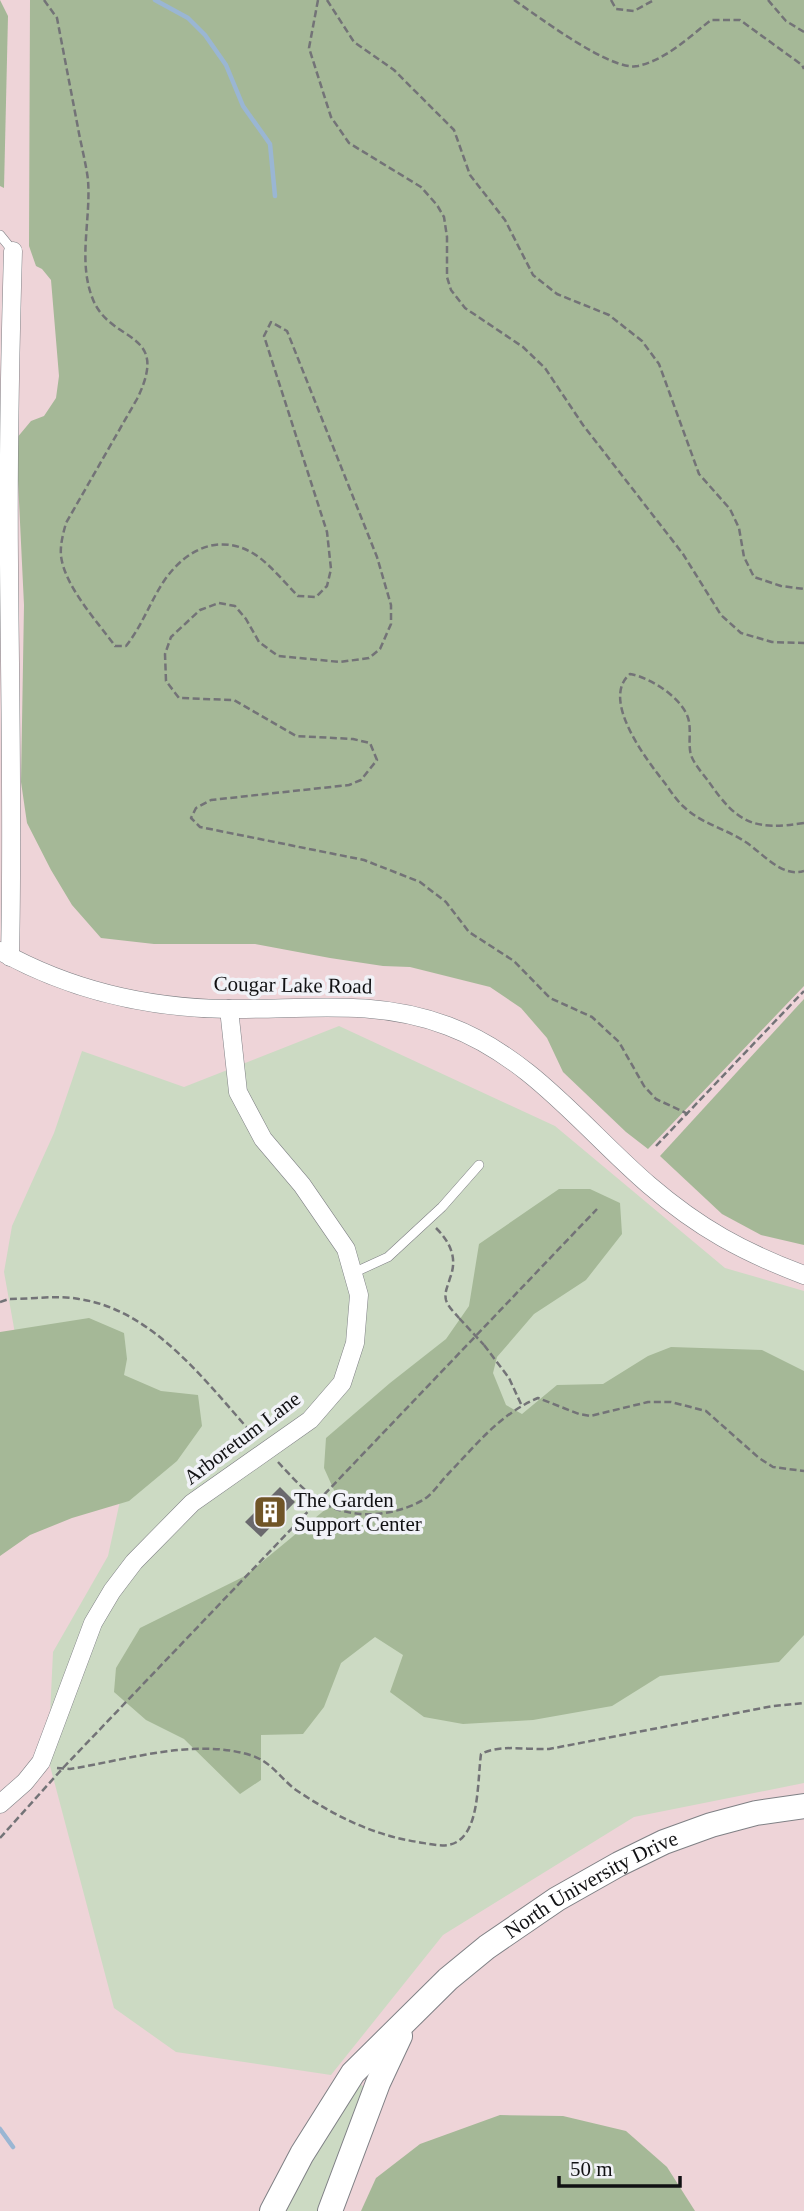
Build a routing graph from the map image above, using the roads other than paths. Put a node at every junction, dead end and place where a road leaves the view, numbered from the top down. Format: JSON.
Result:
{"nodes":[{"id":1,"x":0,"y":235,"type":"edge"},
{"id":2,"x":13,"y":251,"type":"joint"},
{"id":3,"x":5,"y":380,"type":"edge"},
{"id":4,"x":5,"y":954,"type":"edge"},
{"id":5,"x":229,"y":1009,"type":"junction"},
{"id":6,"x":479,"y":1165,"type":"dead end"},
{"id":7,"x":353,"y":1273,"type":"junction"},
{"id":8,"x":804,"y":1275,"type":"edge"},
{"id":9,"x":0,"y":1804,"type":"edge"},
{"id":10,"x":804,"y":1806,"type":"edge"},
{"id":11,"x":406,"y":2022,"type":"junction"},
{"id":12,"x":272,"y":2211,"type":"edge"},
{"id":13,"x":330,"y":2211,"type":"edge"}],
"edges":[{"from":1,"to":2,"type":"lane"},
{"from":2,"to":3,"type":"street"},
{"from":3,"to":4,"type":"street"},
{"from":4,"to":5,"type":"street","name":"Cougar Lake Road"},
{"from":5,"to":7,"type":"street","name":"Arboretum Lane"},
{"from":5,"to":8,"type":"street","name":"Cougar Lake Road"},
{"from":6,"to":7,"type":"lane"},
{"from":7,"to":9,"type":"street","name":"Arboretum Lane"},
{"from":10,"to":11,"type":"main road","name":"North University Drive"},
{"from":11,"to":12,"type":"main road","name":"North University Drive"},
{"from":11,"to":13,"type":"main road","name":"North University Drive"}]}
